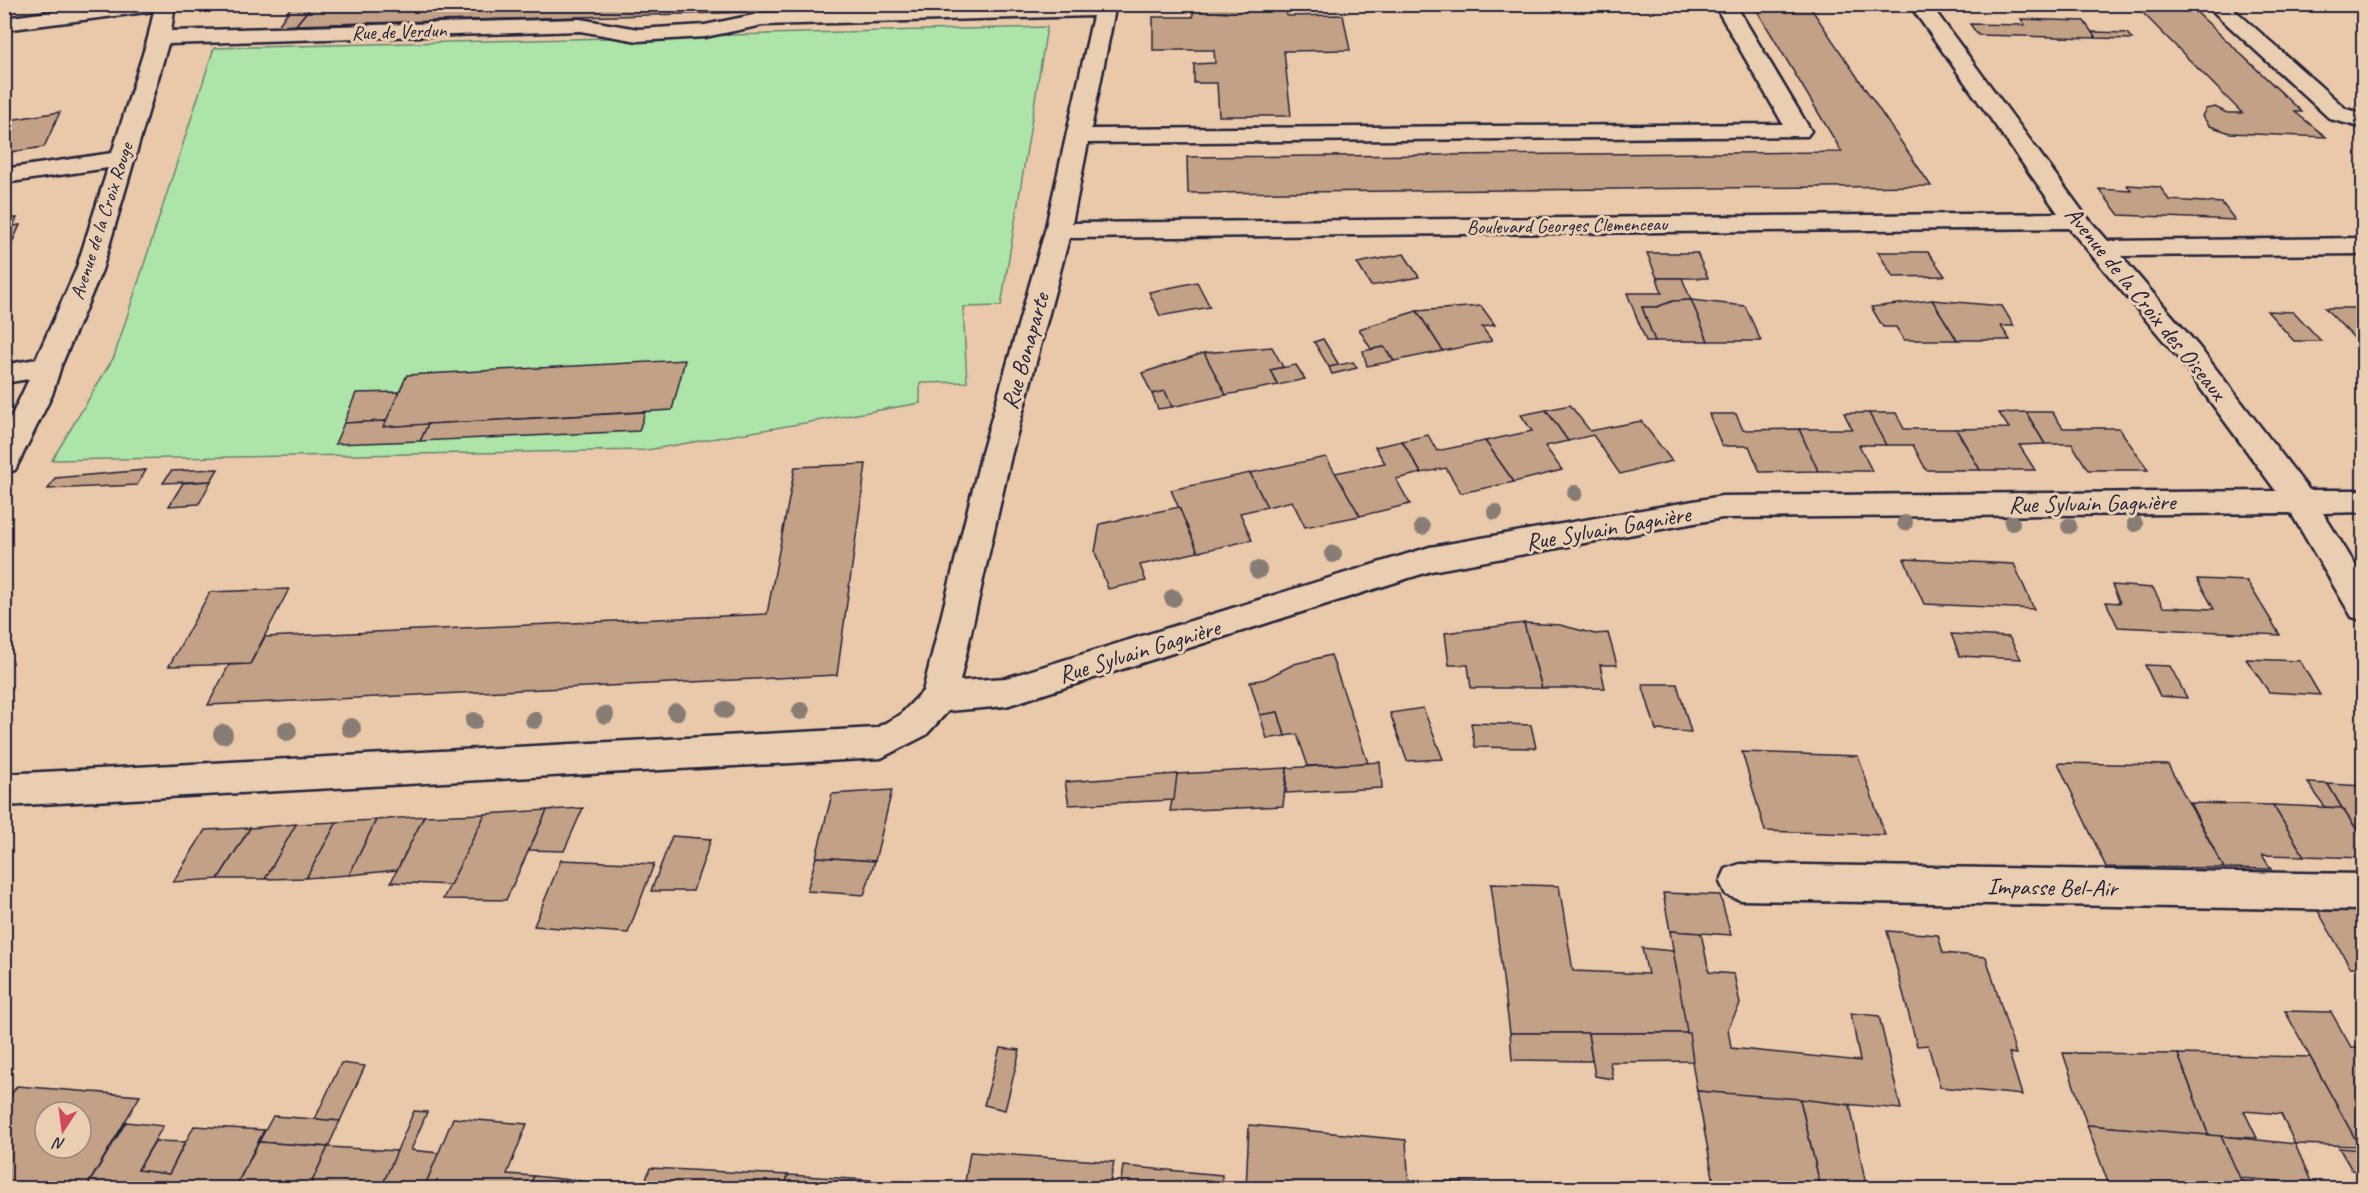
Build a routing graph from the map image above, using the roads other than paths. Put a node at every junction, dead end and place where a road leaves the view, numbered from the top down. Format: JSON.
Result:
{"nodes":[{"id":1,"x":158,"y":4,"type":"edge"},
{"id":2,"x":165,"y":4,"type":"edge"},
{"id":3,"x":1724,"y":4,"type":"edge"},
{"id":4,"x":1919,"y":4,"type":"edge"},
{"id":5,"x":2214,"y":4,"type":"edge"},
{"id":6,"x":1106,"y":7,"type":"edge"},
{"id":7,"x":4,"y":24,"type":"edge"},
{"id":8,"x":159,"y":38,"type":"junction"},
{"id":9,"x":2364,"y":122,"type":"edge"},
{"id":10,"x":1080,"y":136,"type":"junction"},
{"id":11,"x":122,"y":159,"type":"junction"},
{"id":12,"x":4,"y":176,"type":"edge"},
{"id":13,"x":2076,"y":220,"type":"junction"},
{"id":14,"x":1058,"y":231,"type":"junction"},
{"id":15,"x":2364,"y":246,"type":"edge"},
{"id":16,"x":2100,"y":249,"type":"junction"},
{"id":17,"x":47,"y":366,"type":"junction"},
{"id":18,"x":4,"y":374,"type":"edge"},
{"id":19,"x":4,"y":463,"type":"edge"},
{"id":20,"x":2299,"y":501,"type":"junction"},
{"id":21,"x":2364,"y":501,"type":"edge"},
{"id":22,"x":2364,"y":608,"type":"edge"},
{"id":23,"x":939,"y":697,"type":"junction"},
{"id":24,"x":4,"y":790,"type":"edge"},
{"id":25,"x":1740,"y":882,"type":"dead end"},
{"id":26,"x":2364,"y":892,"type":"edge"}],
"edges":[{"from":1,"to":7,"type":"street"},
{"from":2,"to":8,"type":"street","name":"Avenue de la Croix Rouge"},
{"from":3,"to":10,"type":"street"},
{"from":4,"to":13,"type":"street","name":"Avenue de la Croix des Oiseaux"},
{"from":5,"to":9,"type":"street"},
{"from":6,"to":8,"type":"street","name":"Rue de Verdun"},
{"from":6,"to":10,"type":"street","name":"Rue Bonaparte"},
{"from":8,"to":11,"type":"street","name":"Avenue de la Croix Rouge"},
{"from":10,"to":14,"type":"street","name":"Rue Bonaparte"},
{"from":11,"to":12,"type":"street"},
{"from":11,"to":17,"type":"street","name":"Avenue de la Croix Rouge"},
{"from":13,"to":14,"type":"street","name":"Boulevard Georges Clemenceau"},
{"from":13,"to":16,"type":"street","name":"Avenue de la Croix des Oiseaux"},
{"from":14,"to":23,"type":"street","name":"Rue Bonaparte"},
{"from":15,"to":16,"type":"street"},
{"from":16,"to":20,"type":"street","name":"Avenue de la Croix des Oiseaux"},
{"from":17,"to":18,"type":"street"},
{"from":17,"to":19,"type":"street","name":"Avenue de la Croix Rouge"},
{"from":20,"to":21,"type":"street","name":"Rue Sylvain Gagnière"},
{"from":20,"to":22,"type":"street","name":"Avenue de la Croix des Oiseaux"},
{"from":20,"to":23,"type":"street","name":"Rue Sylvain Gagnière"},
{"from":23,"to":24,"type":"street"},
{"from":25,"to":26,"type":"street","name":"Impasse Bel-Air"}]}
